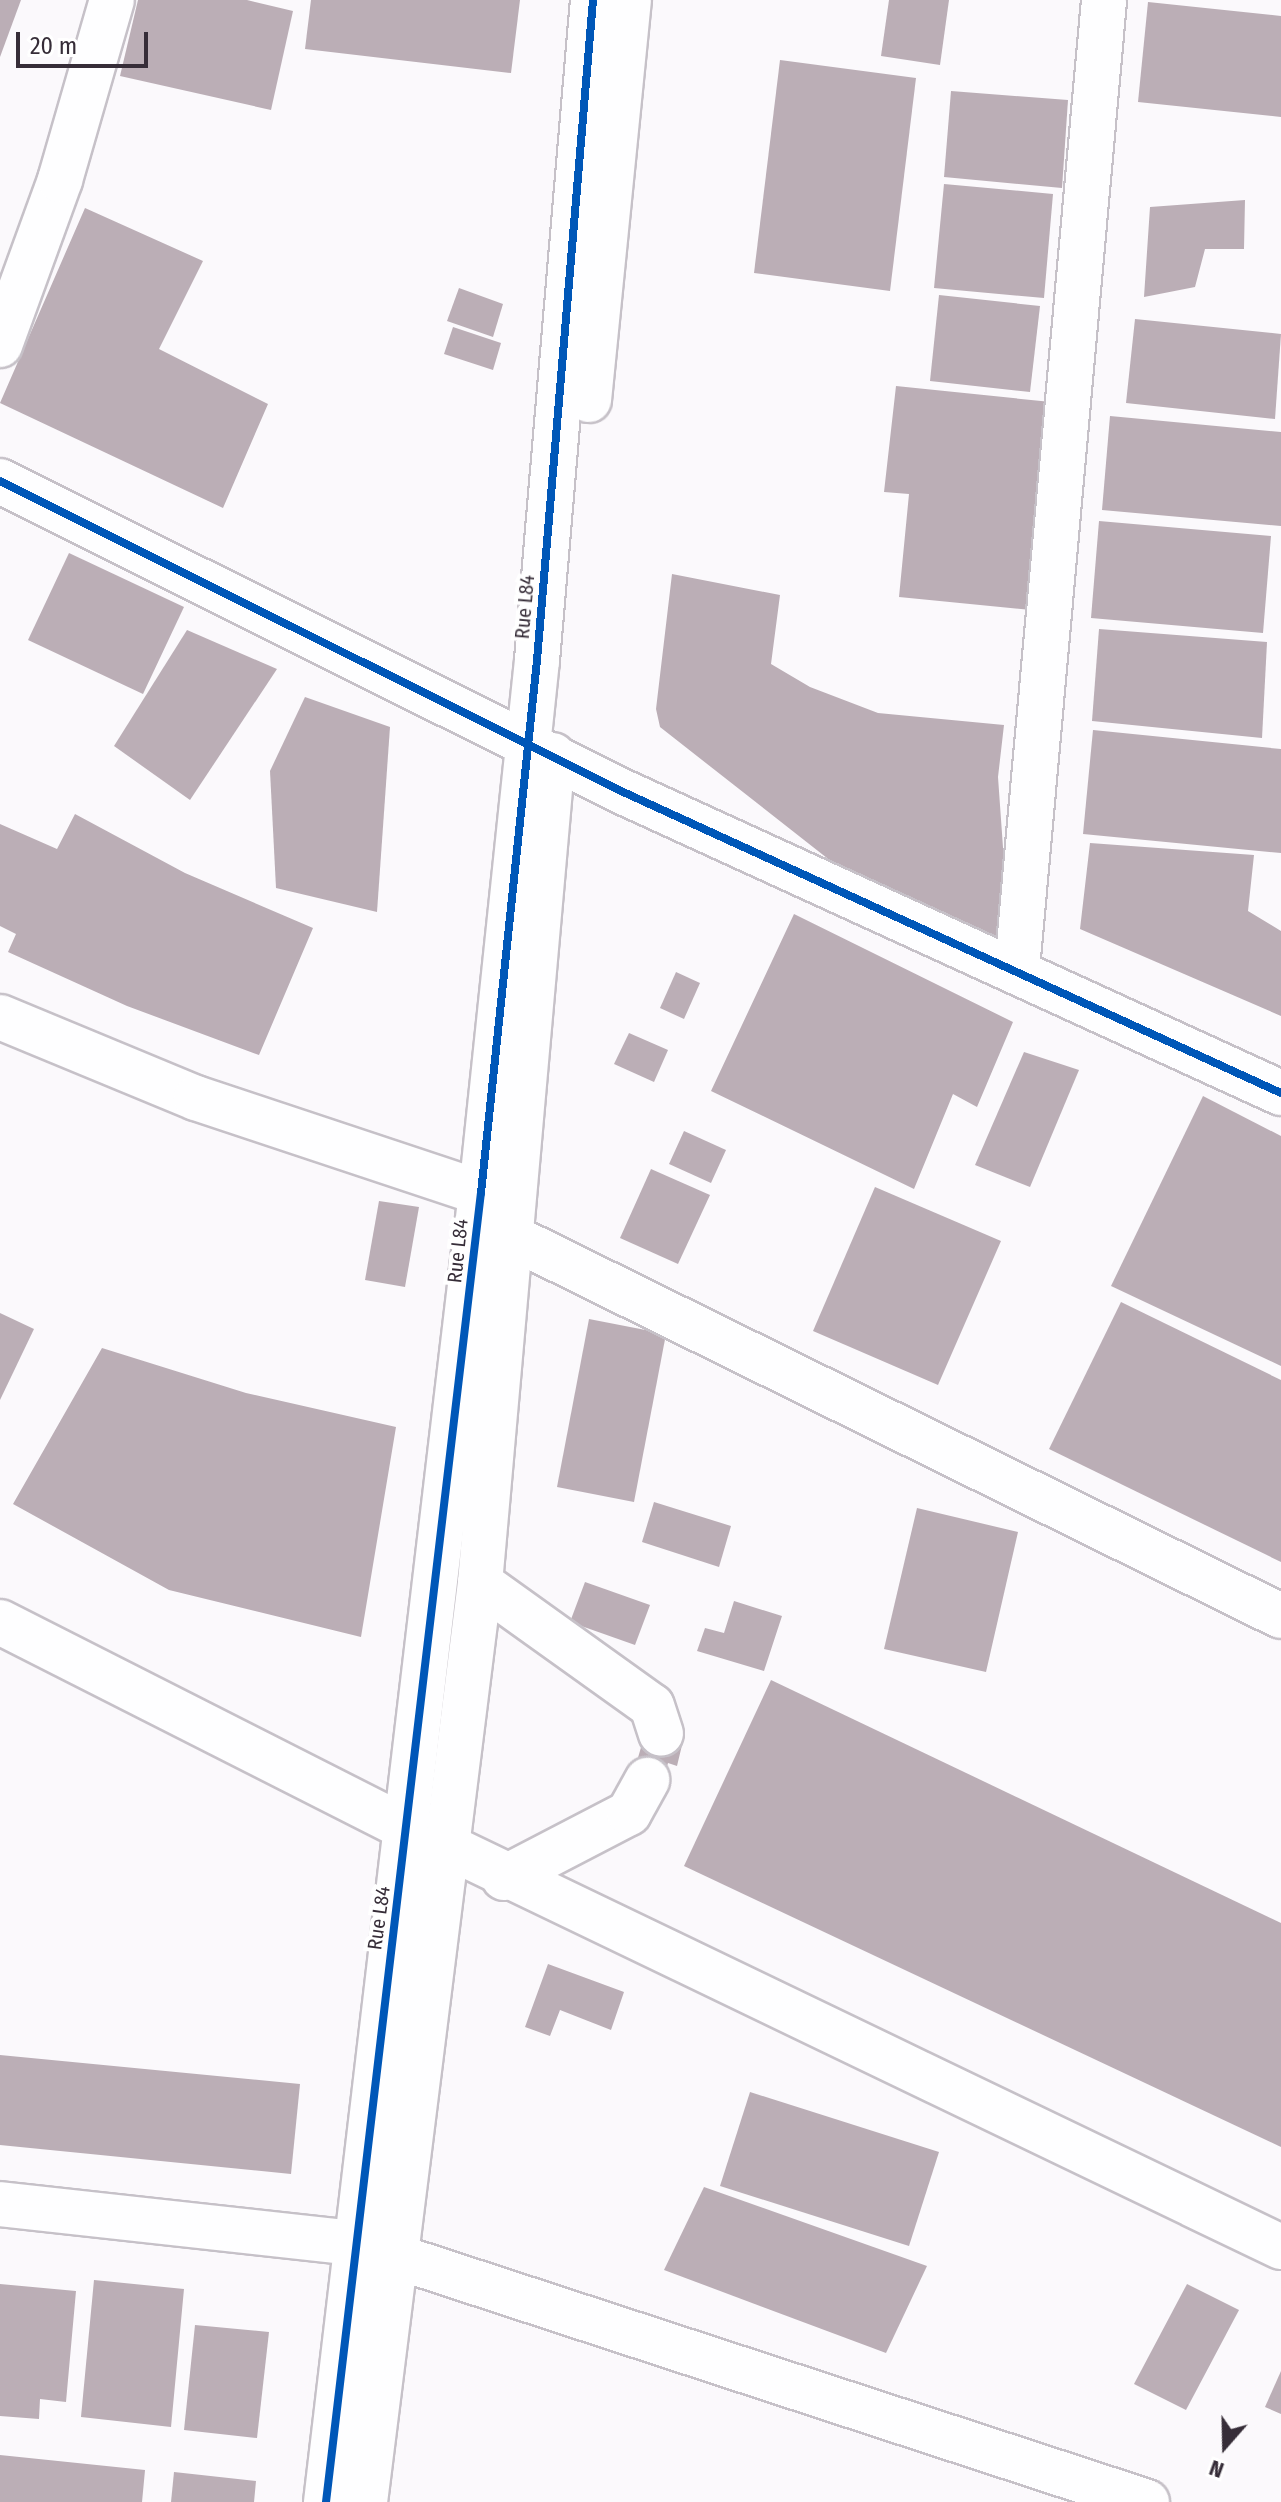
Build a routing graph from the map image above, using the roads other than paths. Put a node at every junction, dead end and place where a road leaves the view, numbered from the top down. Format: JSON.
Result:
{"nodes":[{"id":1,"x":112,"y":0,"type":"edge"},
{"id":2,"x":593,"y":0,"type":"edge"},
{"id":3,"x":629,"y":0,"type":"edge"},
{"id":4,"x":1104,"y":0,"type":"edge"},
{"id":5,"x":0,"y":345,"type":"edge"},
{"id":6,"x":0,"y":481,"type":"edge"},
{"id":7,"x":539,"y":752,"type":"junction"},
{"id":8,"x":1017,"y":968,"type":"junction"},
{"id":9,"x":0,"y":1017,"type":"edge"},
{"id":10,"x":1281,"y":1093,"type":"edge"},
{"id":11,"x":481,"y":1193,"type":"junction"},
{"id":12,"x":512,"y":1237,"type":"junction"},
{"id":13,"x":480,"y":1583,"type":"junction"},
{"id":14,"x":1281,"y":1616,"type":"edge"},
{"id":15,"x":0,"y":1622,"type":"edge"},
{"id":16,"x":661,"y":1734,"type":"dead end"},
{"id":17,"x":647,"y":1780,"type":"dead end"},
{"id":18,"x":408,"y":1829,"type":"junction"},
{"id":19,"x":449,"y":1847,"type":"junction"},
{"id":20,"x":504,"y":1878,"type":"junction"},
{"id":21,"x":0,"y":2204,"type":"edge"},
{"id":22,"x":356,"y":2243,"type":"junction"},
{"id":23,"x":1281,"y":2247,"type":"edge"},
{"id":24,"x":398,"y":2257,"type":"junction"},
{"id":25,"x":326,"y":2502,"type":"edge"},
{"id":26,"x":365,"y":2502,"type":"edge"},
{"id":27,"x":1147,"y":2502,"type":"edge"}],
"edges":[{"from":1,"to":5,"type":"street"},
{"from":2,"to":7,"type":"street","name":"Rue L84"},
{"from":3,"to":7,"type":"street","name":"Rue L84"},
{"from":4,"to":8,"type":"street"},
{"from":6,"to":7,"type":"street"},
{"from":7,"to":8,"type":"street"},
{"from":7,"to":11,"type":"street","name":"Rue L84"},
{"from":7,"to":12,"type":"street","name":"Rue L84"},
{"from":8,"to":10,"type":"street"},
{"from":9,"to":11,"type":"street"},
{"from":11,"to":18,"type":"street","name":"Rue L84"},
{"from":12,"to":13,"type":"street","name":"Rue L84"},
{"from":12,"to":14,"type":"street"},
{"from":13,"to":16,"type":"street"},
{"from":13,"to":19,"type":"street","name":"Rue L84"},
{"from":15,"to":18,"type":"street"},
{"from":17,"to":20,"type":"street"},
{"from":18,"to":22,"type":"street","name":"Rue L84"},
{"from":19,"to":20,"type":"street"},
{"from":19,"to":24,"type":"street","name":"Rue L84"},
{"from":20,"to":23,"type":"street"},
{"from":21,"to":22,"type":"street"},
{"from":22,"to":25,"type":"street","name":"Rue L84"},
{"from":24,"to":26,"type":"street","name":"Rue L84"},
{"from":24,"to":27,"type":"street"}]}
